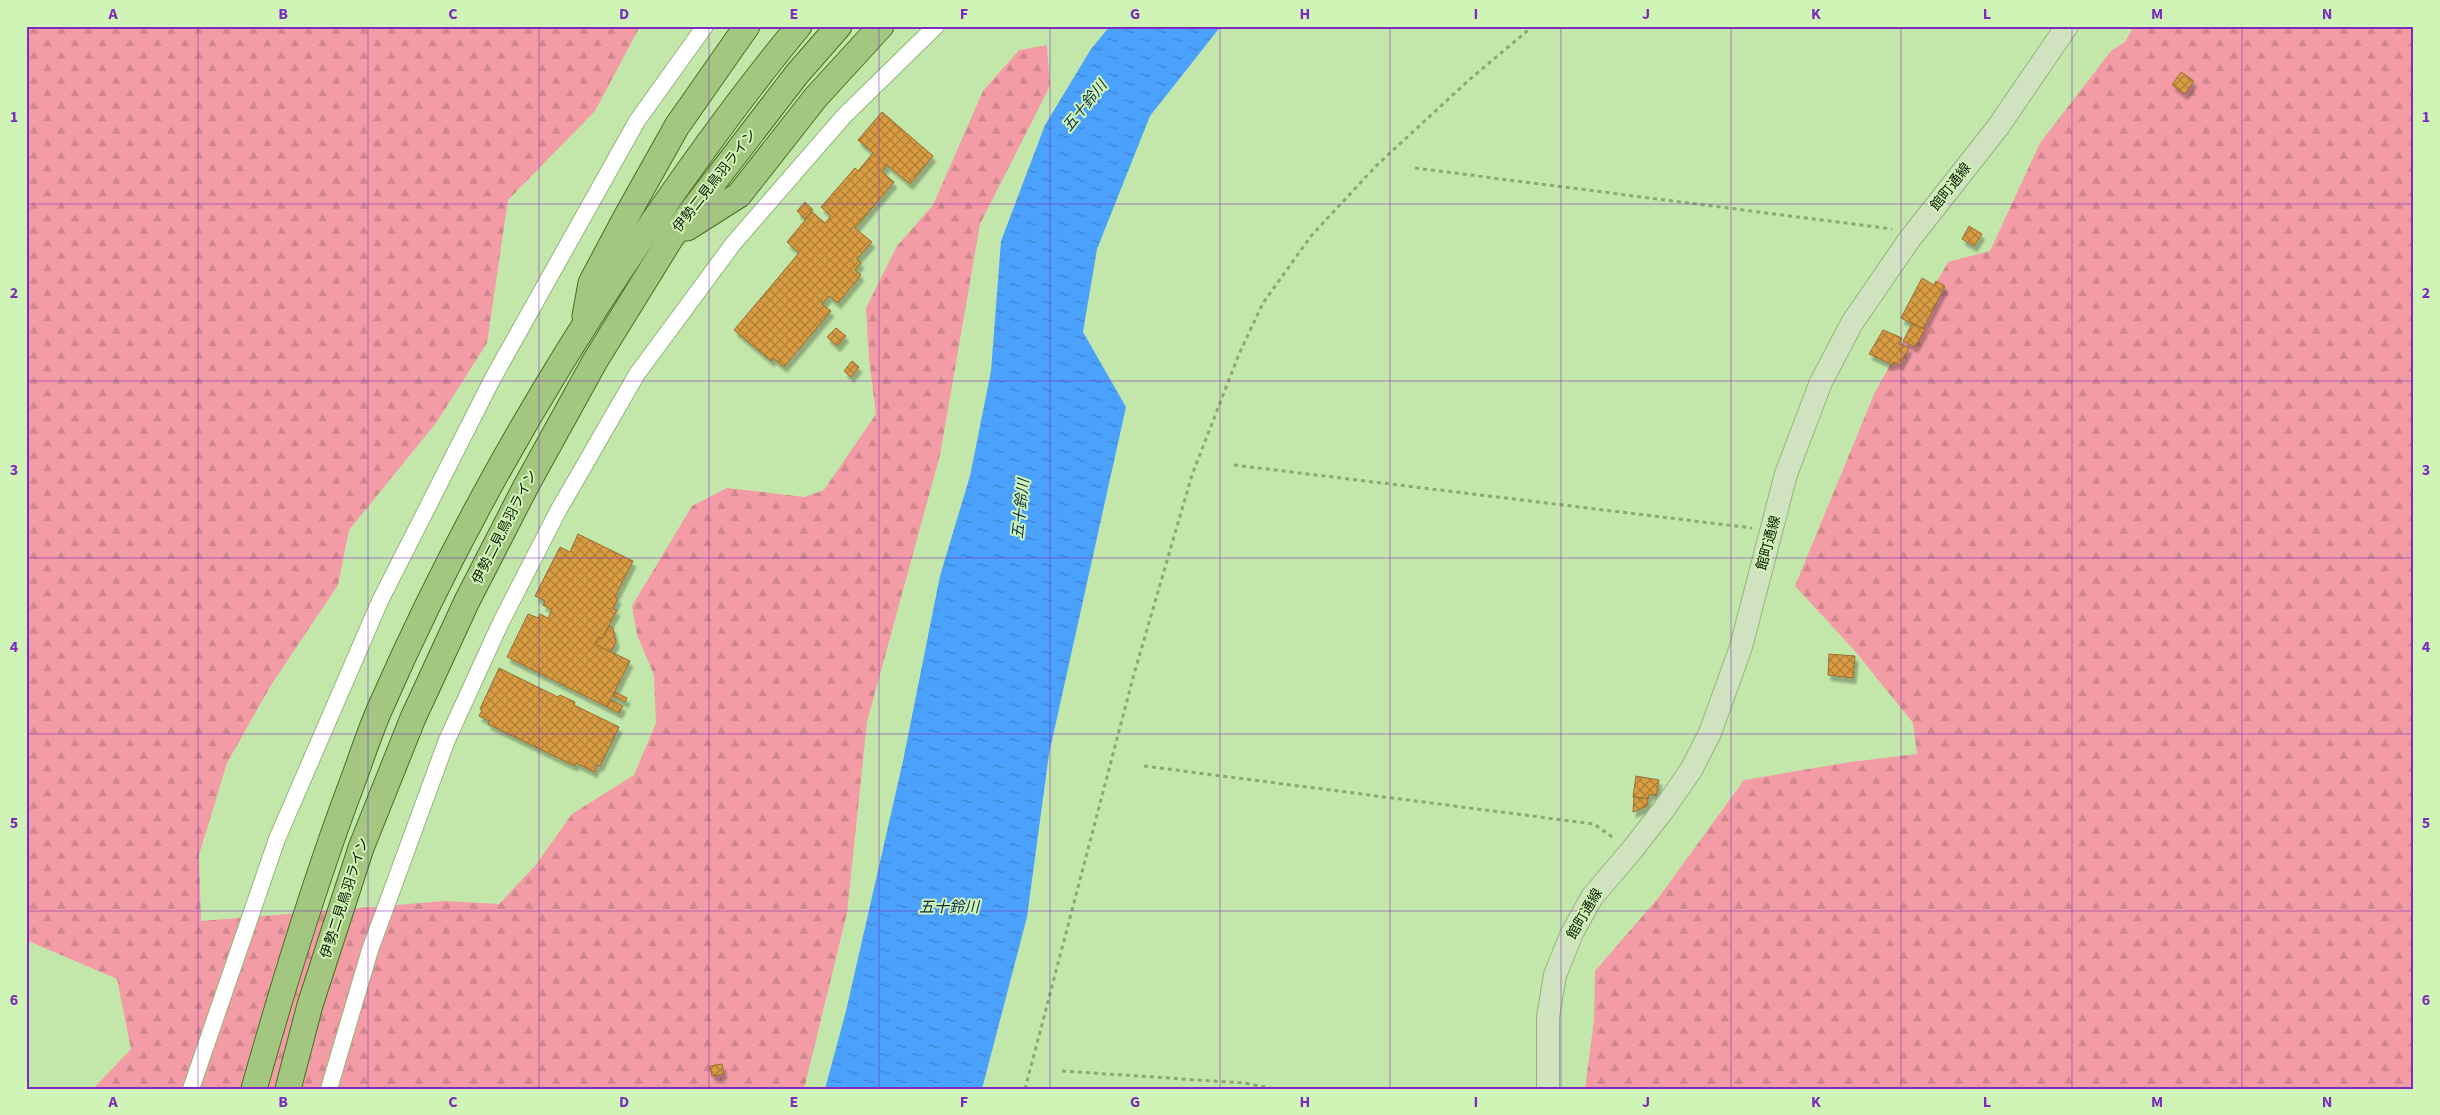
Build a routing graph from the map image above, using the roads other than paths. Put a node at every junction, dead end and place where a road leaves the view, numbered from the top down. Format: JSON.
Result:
{"nodes":[{"id":1,"x":705,"y":26,"type":"edge"},
{"id":2,"x":747,"y":26,"type":"edge"},
{"id":3,"x":799,"y":26,"type":"edge"},
{"id":4,"x":839,"y":26,"type":"edge"},
{"id":5,"x":881,"y":26,"type":"edge"},
{"id":6,"x":936,"y":26,"type":"edge"},
{"id":7,"x":2067,"y":26,"type":"edge"},
{"id":8,"x":671,"y":238,"type":"junction"},
{"id":9,"x":583,"y":325,"type":"junction"},
{"id":10,"x":191,"y":1089,"type":"edge"},
{"id":11,"x":254,"y":1089,"type":"edge"},
{"id":12,"x":288,"y":1089,"type":"edge"},
{"id":13,"x":329,"y":1089,"type":"edge"},
{"id":14,"x":1548,"y":1089,"type":"edge"}],
"edges":[{"from":1,"to":10,"type":"street"},
{"from":2,"to":9,"type":"main road"},
{"from":3,"to":9,"type":"main road","name":"伊勢二見鳥羽ライン"},
{"from":4,"to":8,"type":"main road","name":"伊勢二見鳥羽ライン"},
{"from":5,"to":8,"type":"main road"},
{"from":6,"to":13,"type":"street"},
{"from":7,"to":14,"type":"main road","name":"館町通線"},
{"from":8,"to":12,"type":"main road","name":"伊勢二見鳥羽ライン"},
{"from":9,"to":11,"type":"main road","name":"伊勢二見鳥羽ライン"}]}
